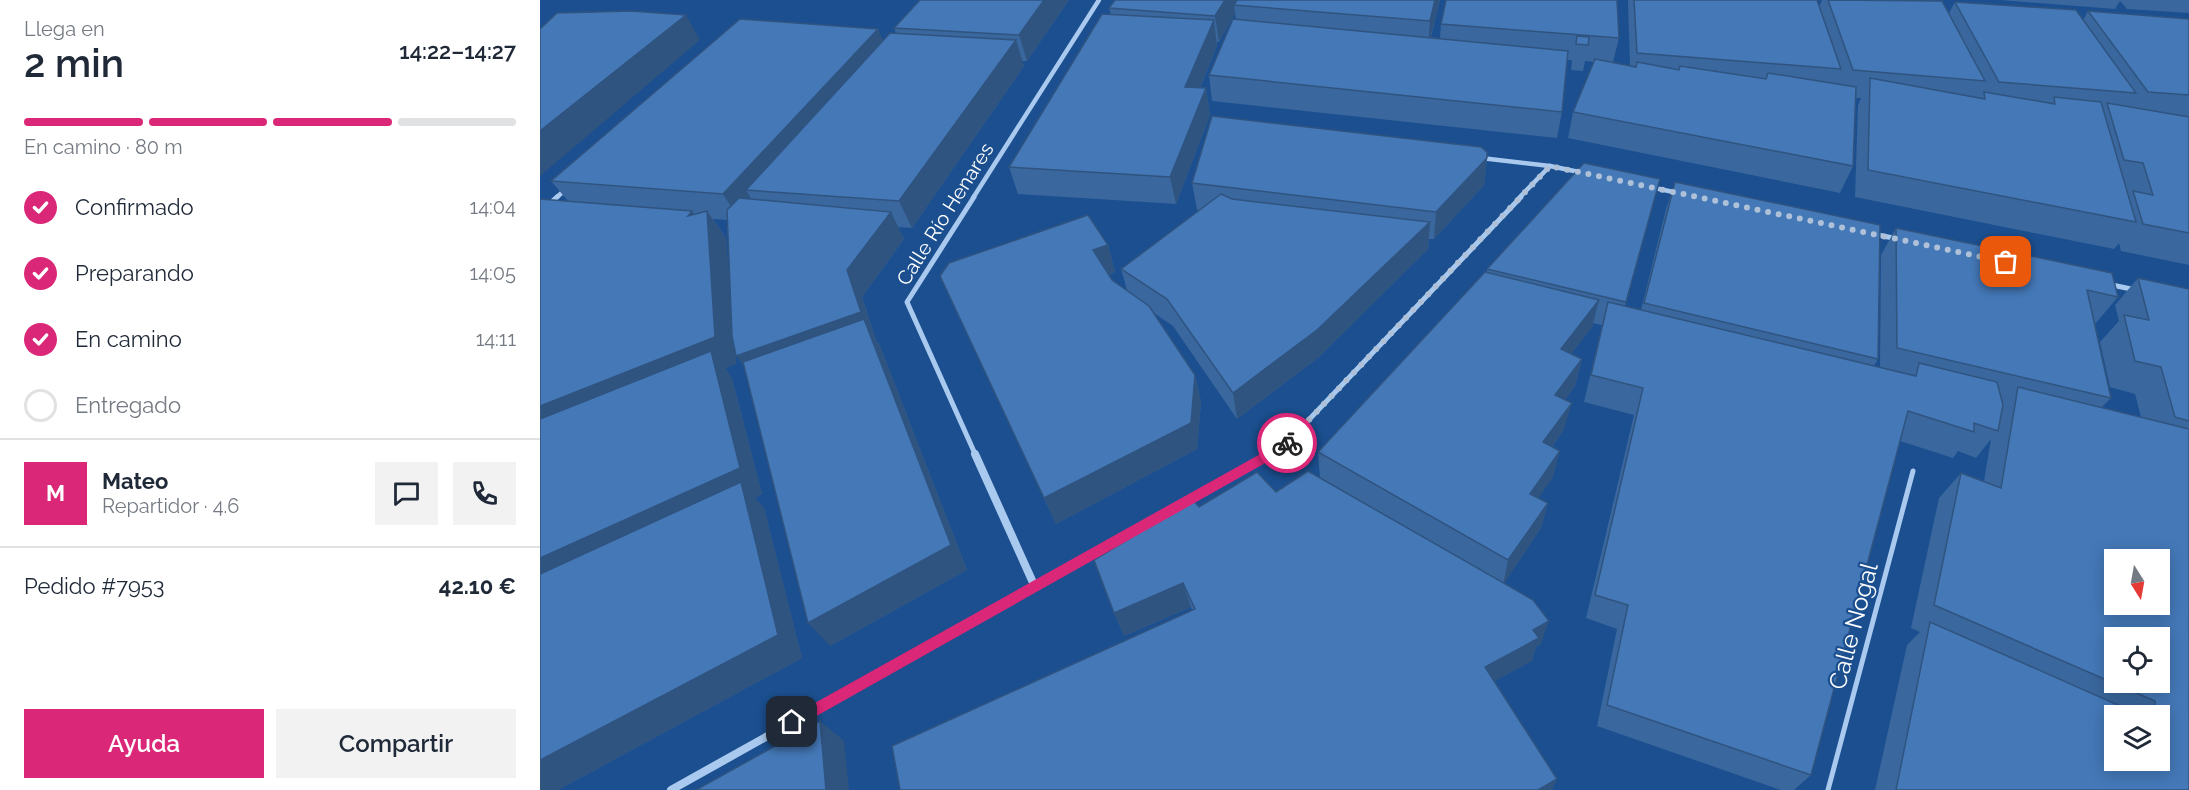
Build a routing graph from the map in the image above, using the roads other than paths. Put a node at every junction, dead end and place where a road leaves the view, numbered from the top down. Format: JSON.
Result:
{"nodes":[{"id":1,"x":1099,"y":0,"type":"edge"},
{"id":2,"x":1469,"y":156,"type":"edge"},
{"id":3,"x":1550,"y":166,"type":"junction"},
{"id":4,"x":1596,"y":176,"type":"edge"},
{"id":5,"x":1643,"y":185,"type":"edge"},
{"id":6,"x":567,"y":188,"type":"edge"},
{"id":7,"x":1689,"y":195,"type":"edge"},
{"id":8,"x":540,"y":212,"type":"edge"},
{"id":9,"x":1864,"y":232,"type":"edge"},
{"id":10,"x":1910,"y":242,"type":"edge"},
{"id":11,"x":2096,"y":281,"type":"edge"},
{"id":12,"x":2142,"y":291,"type":"edge"},
{"id":13,"x":1913,"y":471,"type":"dead end"},
{"id":14,"x":1035,"y":587,"type":"junction"},
{"id":15,"x":671,"y":790,"type":"edge"},
{"id":16,"x":1828,"y":790,"type":"edge"}],
"edges":[{"from":1,"to":14,"type":"street","name":"Calle Río Henares"},
{"from":2,"to":3,"type":"street"},
{"from":3,"to":4,"type":"street"},
{"from":3,"to":14,"type":"street"},
{"from":5,"to":7,"type":"street"},
{"from":6,"to":8,"type":"street"},
{"from":9,"to":10,"type":"street"},
{"from":11,"to":12,"type":"street"},
{"from":13,"to":16,"type":"lane","name":"Calle Nogal"},
{"from":14,"to":15,"type":"street"}]}
